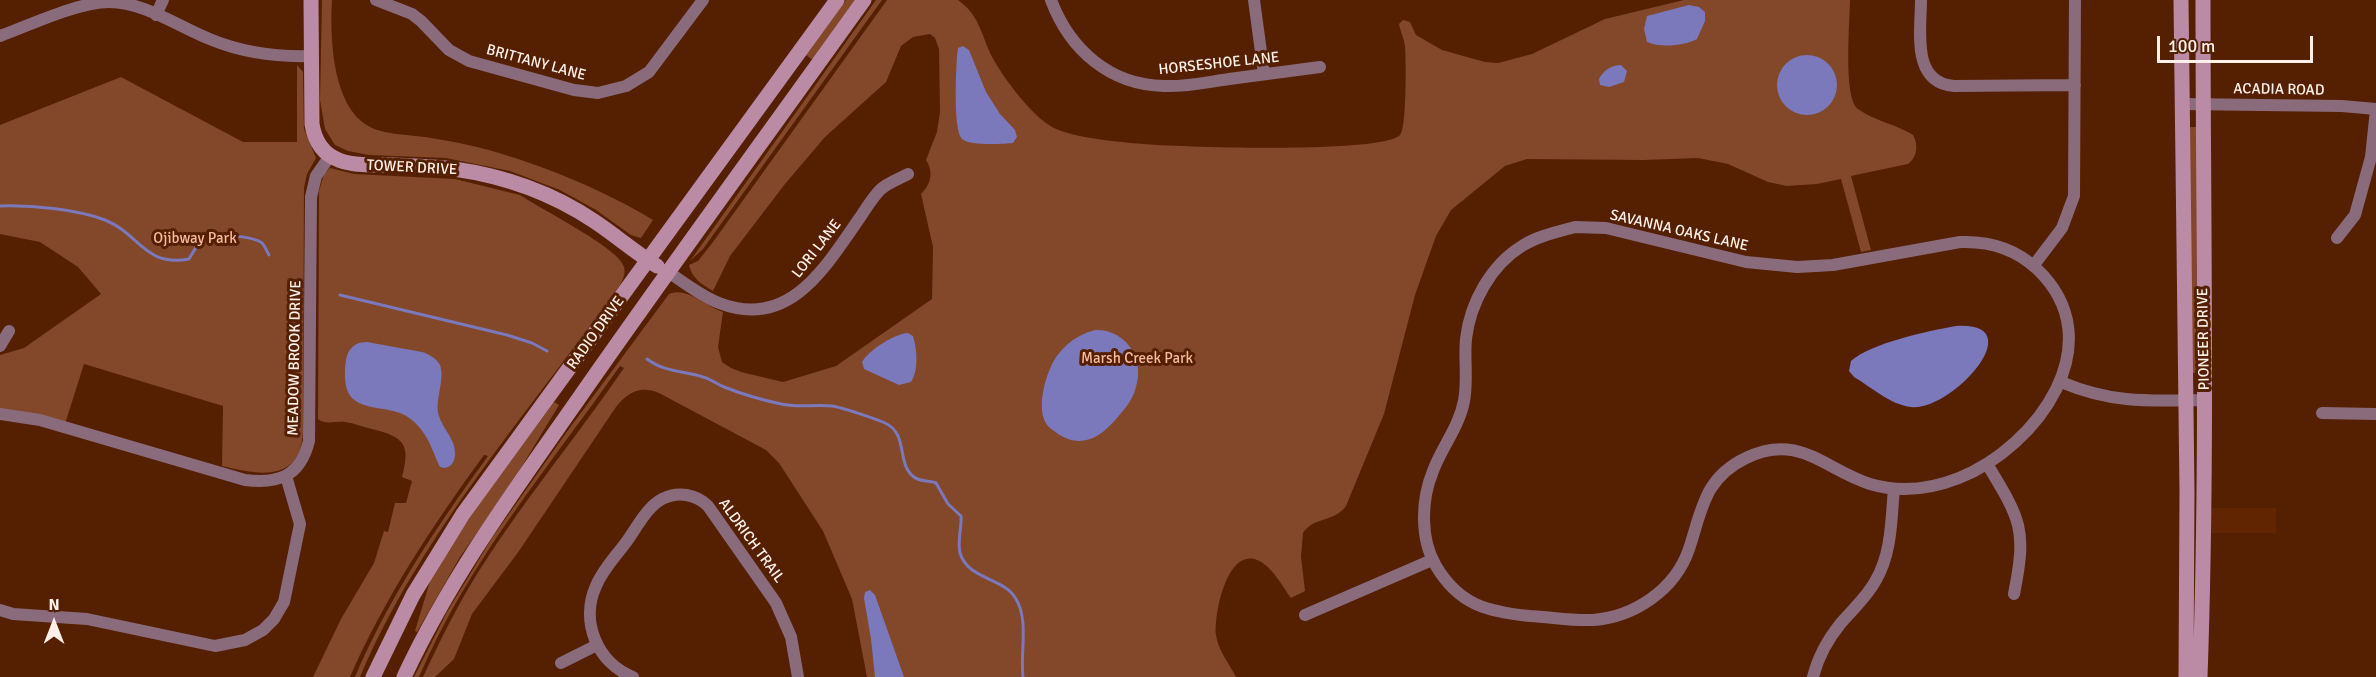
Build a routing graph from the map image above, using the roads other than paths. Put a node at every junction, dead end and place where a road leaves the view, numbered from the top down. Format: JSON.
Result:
{"nodes":[{"id":1,"x":163,"y":0,"type":"edge"},
{"id":2,"x":311,"y":0,"type":"edge"},
{"id":3,"x":376,"y":0,"type":"edge"},
{"id":4,"x":703,"y":0,"type":"edge"},
{"id":5,"x":837,"y":0,"type":"edge"},
{"id":6,"x":864,"y":0,"type":"edge"},
{"id":7,"x":1052,"y":0,"type":"edge"},
{"id":8,"x":1254,"y":0,"type":"edge"},
{"id":9,"x":1921,"y":0,"type":"edge"},
{"id":10,"x":2075,"y":0,"type":"edge"},
{"id":11,"x":2181,"y":0,"type":"edge"},
{"id":12,"x":2203,"y":0,"type":"edge"},
{"id":13,"x":156,"y":15,"type":"junction"},
{"id":14,"x":0,"y":36,"type":"edge"},
{"id":15,"x":311,"y":56,"type":"junction"},
{"id":16,"x":1320,"y":67,"type":"dead end"},
{"id":17,"x":1264,"y":74,"type":"junction"},
{"id":18,"x":2075,"y":85,"type":"junction"},
{"id":19,"x":2181,"y":104,"type":"junction"},
{"id":20,"x":2203,"y":104,"type":"junction"},
{"id":21,"x":2376,"y":110,"type":"edge"},
{"id":22,"x":330,"y":156,"type":"junction"},
{"id":23,"x":908,"y":174,"type":"dead end"},
{"id":24,"x":2337,"y":238,"type":"dead end"},
{"id":25,"x":649,"y":261,"type":"junction"},
{"id":26,"x":2034,"y":266,"type":"junction"},
{"id":27,"x":668,"y":272,"type":"junction"},
{"id":28,"x":9,"y":331,"type":"dead end"},
{"id":29,"x":0,"y":346,"type":"edge"},
{"id":30,"x":2061,"y":382,"type":"junction"},
{"id":31,"x":2186,"y":400,"type":"junction"},
{"id":32,"x":2205,"y":400,"type":"junction"},
{"id":33,"x":2322,"y":413,"type":"dead end"},
{"id":34,"x":0,"y":414,"type":"edge"},
{"id":35,"x":2376,"y":414,"type":"edge"},
{"id":36,"x":1987,"y":464,"type":"junction"},
{"id":37,"x":286,"y":476,"type":"junction"},
{"id":38,"x":1894,"y":489,"type":"junction"},
{"id":39,"x":1432,"y":560,"type":"junction"},
{"id":40,"x":2014,"y":594,"type":"dead end"},
{"id":41,"x":0,"y":610,"type":"edge"},
{"id":42,"x":1305,"y":615,"type":"dead end"},
{"id":43,"x":597,"y":645,"type":"junction"},
{"id":44,"x":561,"y":663,"type":"dead end"},
{"id":45,"x":373,"y":677,"type":"edge"},
{"id":46,"x":404,"y":677,"type":"edge"},
{"id":47,"x":633,"y":677,"type":"edge"},
{"id":48,"x":798,"y":677,"type":"edge"},
{"id":49,"x":1813,"y":677,"type":"edge"},
{"id":50,"x":2186,"y":677,"type":"edge"},
{"id":51,"x":2200,"y":677,"type":"edge"}],
"edges":[{"from":1,"to":13,"type":"street"},
{"from":2,"to":15,"type":"street"},
{"from":3,"to":4,"type":"street","name":"BRITTANY LANE"},
{"from":5,"to":25,"type":"street","name":"RADIO DRIVE"},
{"from":6,"to":27,"type":"street","name":"RADIO DRIVE"},
{"from":7,"to":17,"type":"street","name":"HORSESHOE LANE"},
{"from":8,"to":17,"type":"street"},
{"from":9,"to":18,"type":"street"},
{"from":10,"to":18,"type":"street"},
{"from":11,"to":19,"type":"street","name":"PIONEER DRIVE"},
{"from":12,"to":20,"type":"street","name":"PIONEER DRIVE"},
{"from":13,"to":14,"type":"street"},
{"from":13,"to":15,"type":"street"},
{"from":15,"to":22,"type":"street"},
{"from":16,"to":17,"type":"street","name":"HORSESHOE LANE"},
{"from":18,"to":26,"type":"street"},
{"from":19,"to":20,"type":"street","name":"ACADIA ROAD"},
{"from":19,"to":31,"type":"street","name":"PIONEER DRIVE"},
{"from":20,"to":21,"type":"street","name":"ACADIA ROAD"},
{"from":20,"to":32,"type":"street","name":"PIONEER DRIVE"},
{"from":21,"to":24,"type":"street"},
{"from":22,"to":25,"type":"street","name":"TOWER DRIVE"},
{"from":22,"to":37,"type":"street","name":"MEADOW BROOK DRIVE"},
{"from":23,"to":27,"type":"street","name":"LORI LANE"},
{"from":25,"to":27,"type":"street","name":"TOWER DRIVE"},
{"from":25,"to":45,"type":"street","name":"RADIO DRIVE"},
{"from":26,"to":30,"type":"street","name":"SAVANNA OAKS LANE"},
{"from":26,"to":39,"type":"street","name":"SAVANNA OAKS LANE"},
{"from":27,"to":46,"type":"street","name":"RADIO DRIVE"},
{"from":28,"to":29,"type":"street"},
{"from":30,"to":31,"type":"street"},
{"from":30,"to":36,"type":"street","name":"SAVANNA OAKS LANE"},
{"from":31,"to":32,"type":"street"},
{"from":31,"to":50,"type":"street","name":"PIONEER DRIVE"},
{"from":32,"to":51,"type":"street","name":"PIONEER DRIVE"},
{"from":33,"to":35,"type":"street"},
{"from":34,"to":37,"type":"street"},
{"from":36,"to":38,"type":"street","name":"SAVANNA OAKS LANE"},
{"from":36,"to":40,"type":"street"},
{"from":37,"to":41,"type":"street"},
{"from":38,"to":39,"type":"street","name":"SAVANNA OAKS LANE"},
{"from":38,"to":49,"type":"street"},
{"from":39,"to":42,"type":"street"},
{"from":43,"to":44,"type":"street"},
{"from":43,"to":47,"type":"street","name":"ALDRICH TRAIL"},
{"from":43,"to":48,"type":"street","name":"ALDRICH TRAIL"}]}
